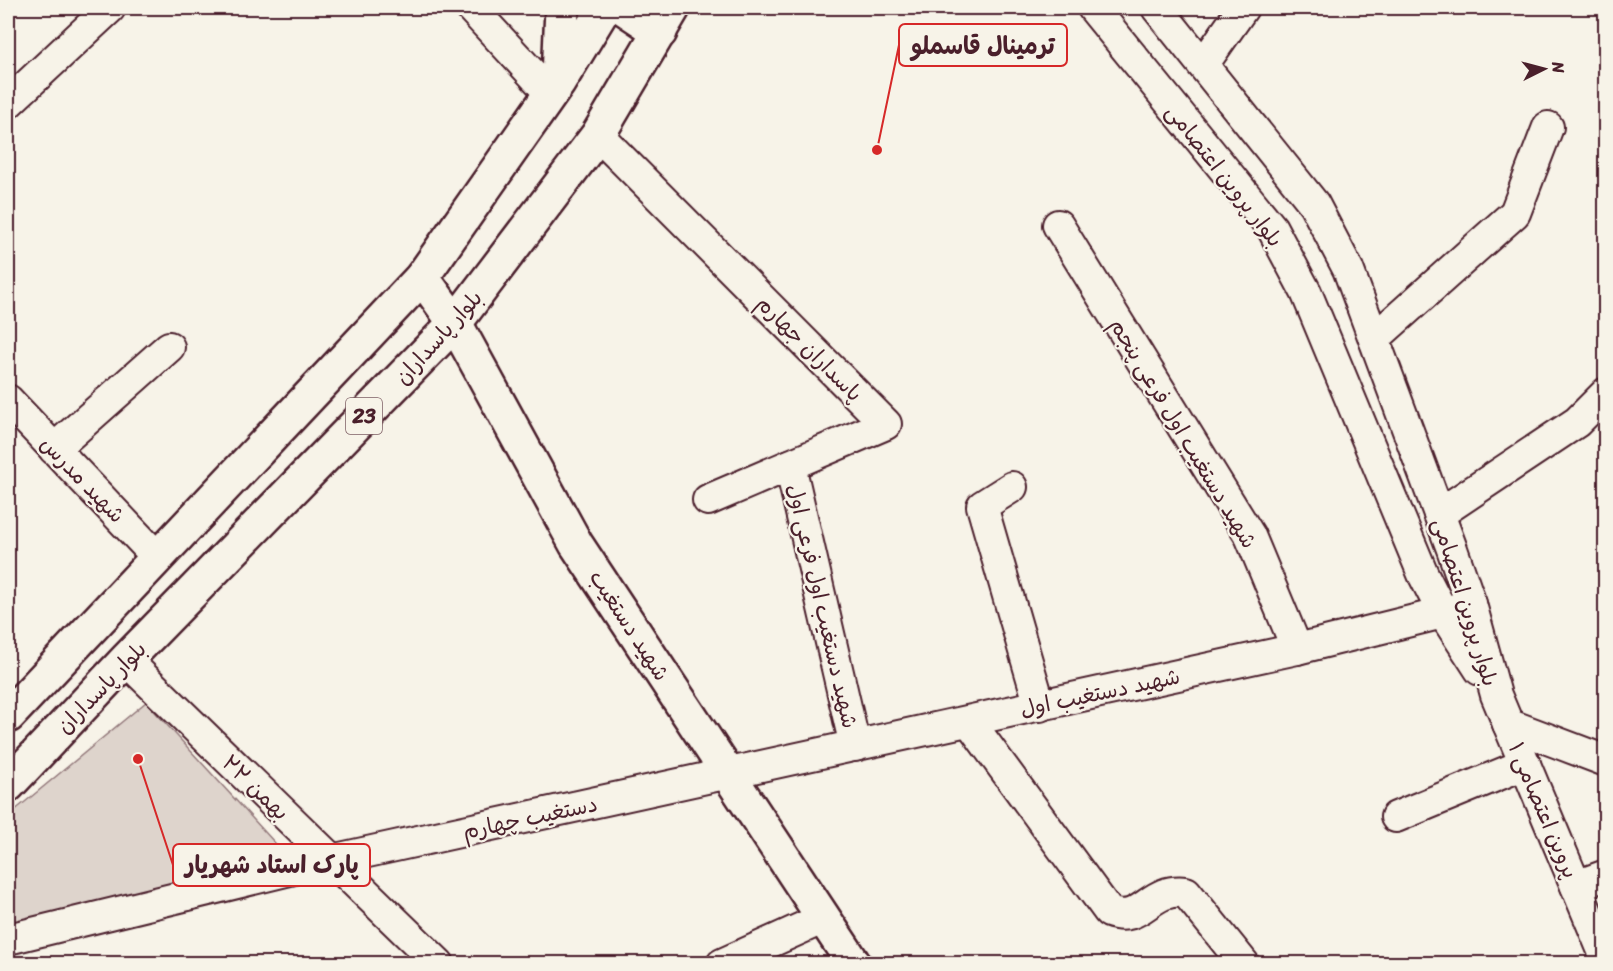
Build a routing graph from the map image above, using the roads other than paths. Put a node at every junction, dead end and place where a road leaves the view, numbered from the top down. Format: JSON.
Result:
{"nodes":[{"id":1,"x":110,"y":8,"type":"edge"},
{"id":2,"x":471,"y":8,"type":"edge"},
{"id":3,"x":562,"y":8,"type":"edge"},
{"id":4,"x":604,"y":8,"type":"edge"},
{"id":5,"x":624,"y":8,"type":"edge"},
{"id":6,"x":1093,"y":8,"type":"edge"},
{"id":7,"x":1157,"y":8,"type":"edge"},
{"id":8,"x":1243,"y":8,"type":"edge"},
{"id":9,"x":666,"y":20,"type":"edge"},
{"id":10,"x":1203,"y":65,"type":"junction"},
{"id":11,"x":554,"y":88,"type":"junction"},
{"id":12,"x":8,"y":103,"type":"edge"},
{"id":13,"x":1548,"y":127,"type":"dead end"},
{"id":14,"x":598,"y":135,"type":"junction"},
{"id":15,"x":1058,"y":225,"type":"dead end"},
{"id":16,"x":422,"y":277,"type":"junction"},
{"id":17,"x":455,"y":323,"type":"junction"},
{"id":18,"x":1374,"y":339,"type":"junction"},
{"id":19,"x":169,"y":347,"type":"dead end"},
{"id":20,"x":1605,"y":393,"type":"edge"},
{"id":21,"x":8,"y":400,"type":"edge"},
{"id":22,"x":54,"y":449,"type":"junction"},
{"id":23,"x":790,"y":465,"type":"junction"},
{"id":24,"x":1012,"y":488,"type":"dead end"},
{"id":25,"x":708,"y":500,"type":"dead end"},
{"id":26,"x":1439,"y":514,"type":"junction"},
{"id":27,"x":158,"y":558,"type":"junction"},
{"id":28,"x":1471,"y":604,"type":"junction"},
{"id":29,"x":1443,"y":614,"type":"junction"},
{"id":30,"x":1297,"y":650,"type":"junction"},
{"id":31,"x":126,"y":660,"type":"junction"},
{"id":32,"x":1496,"y":695,"type":"junction"},
{"id":33,"x":1040,"y":706,"type":"junction"},
{"id":34,"x":8,"y":716,"type":"edge"},
{"id":35,"x":969,"y":721,"type":"junction"},
{"id":36,"x":1508,"y":724,"type":"junction"},
{"id":37,"x":855,"y":746,"type":"junction"},
{"id":38,"x":1605,"y":761,"type":"edge"},
{"id":39,"x":1525,"y":764,"type":"junction"},
{"id":40,"x":728,"y":774,"type":"junction"},
{"id":41,"x":8,"y":785,"type":"edge"},
{"id":42,"x":1396,"y":817,"type":"dead end"},
{"id":43,"x":331,"y":861,"type":"junction"},
{"id":44,"x":1605,"y":875,"type":"edge"},
{"id":45,"x":1576,"y":886,"type":"junction"},
{"id":46,"x":824,"y":918,"type":"junction"},
{"id":47,"x":8,"y":939,"type":"edge"},
{"id":48,"x":1605,"y":958,"type":"edge"},
{"id":49,"x":438,"y":963,"type":"edge"},
{"id":50,"x":722,"y":963,"type":"edge"},
{"id":51,"x":854,"y":963,"type":"edge"},
{"id":52,"x":1244,"y":963,"type":"edge"}],
"edges":[{"from":1,"to":12,"type":"street"},
{"from":2,"to":11,"type":"street"},
{"from":3,"to":11,"type":"main road"},
{"from":4,"to":11,"type":"main road","number":"23"},
{"from":5,"to":9,"type":"main road"},
{"from":6,"to":29,"type":"street","name":"بلوار پروین اعتصامی"},
{"from":7,"to":10,"type":"street","name":"بلوار پروین اعتصامی"},
{"from":8,"to":10,"type":"street"},
{"from":9,"to":14,"type":"main road","name":"بلوار پاسداران","number":"23"},
{"from":10,"to":18,"type":"street","name":"بلوار پروین اعتصامی"},
{"from":11,"to":16,"type":"main road","number":"23"},
{"from":13,"to":18,"type":"street"},
{"from":14,"to":17,"type":"main road","name":"بلوار پاسداران","number":"23"},
{"from":14,"to":23,"type":"street","name":"پاسداران جهارم"},
{"from":15,"to":30,"type":"street","name":"شهید دستغیب اول فرعی پنجم"},
{"from":16,"to":17,"type":"main road","name":"شهید دستغیب"},
{"from":16,"to":27,"type":"main road","number":"23"},
{"from":17,"to":31,"type":"main road","name":"بلوار پاسداران","number":"23"},
{"from":17,"to":40,"type":"main road","name":"شهید دستغیب"},
{"from":18,"to":26,"type":"street","name":"بلوار پروین اعتصامی"},
{"from":19,"to":22,"type":"street"},
{"from":20,"to":26,"type":"street"},
{"from":21,"to":22,"type":"street","name":"شهید مدرس"},
{"from":22,"to":27,"type":"street","name":"شهید مدرس"},
{"from":23,"to":25,"type":"street","name":"پاسداران جهارم"},
{"from":23,"to":37,"type":"street","name":"شهید دستغیب اول فرعی اول"},
{"from":24,"to":33,"type":"street"},
{"from":26,"to":28,"type":"street","name":"بلوار پروین اعتصامی"},
{"from":27,"to":34,"type":"main road","number":"23"},
{"from":28,"to":29,"type":"street","name":"شهید دستغیب اول"},
{"from":28,"to":32,"type":"street","name":"بلوار پروین اعتصامی"},
{"from":29,"to":30,"type":"street","name":"شهید دستغیب اول"},
{"from":29,"to":32,"type":"street","name":"بلوار پروین اعتصامی"},
{"from":30,"to":33,"type":"street","name":"شهید دستغیب اول"},
{"from":31,"to":41,"type":"main road","name":"بلوار پاسداران","number":"23"},
{"from":31,"to":43,"type":"street","name":"۲۲ بهمن"},
{"from":32,"to":36,"type":"street","name":"پروین اعتصامی ۱"},
{"from":33,"to":35,"type":"street","name":"شهید دستغیب اول"},
{"from":35,"to":37,"type":"street","name":"شهید دستغیب اول"},
{"from":35,"to":52,"type":"street"},
{"from":36,"to":38,"type":"street"},
{"from":36,"to":39,"type":"street","name":"پروین اعتصامی ۱"},
{"from":37,"to":40,"type":"street","name":"شهید دستغیب اول"},
{"from":39,"to":42,"type":"street"},
{"from":39,"to":45,"type":"street","name":"پروین اعتصامی ۱"},
{"from":40,"to":43,"type":"street","name":"دستغیب چهارم"},
{"from":40,"to":46,"type":"main road","name":"شهید دستغیب"},
{"from":43,"to":47,"type":"street","name":"دستغیب چهارم"},
{"from":43,"to":49,"type":"street","name":"۲۲ بهمن"},
{"from":44,"to":45,"type":"street"},
{"from":45,"to":48,"type":"street","name":"پروین اعتصامی ۱"},
{"from":46,"to":50,"type":"street"},
{"from":46,"to":51,"type":"main road","name":"شهید دستغیب"}]}
